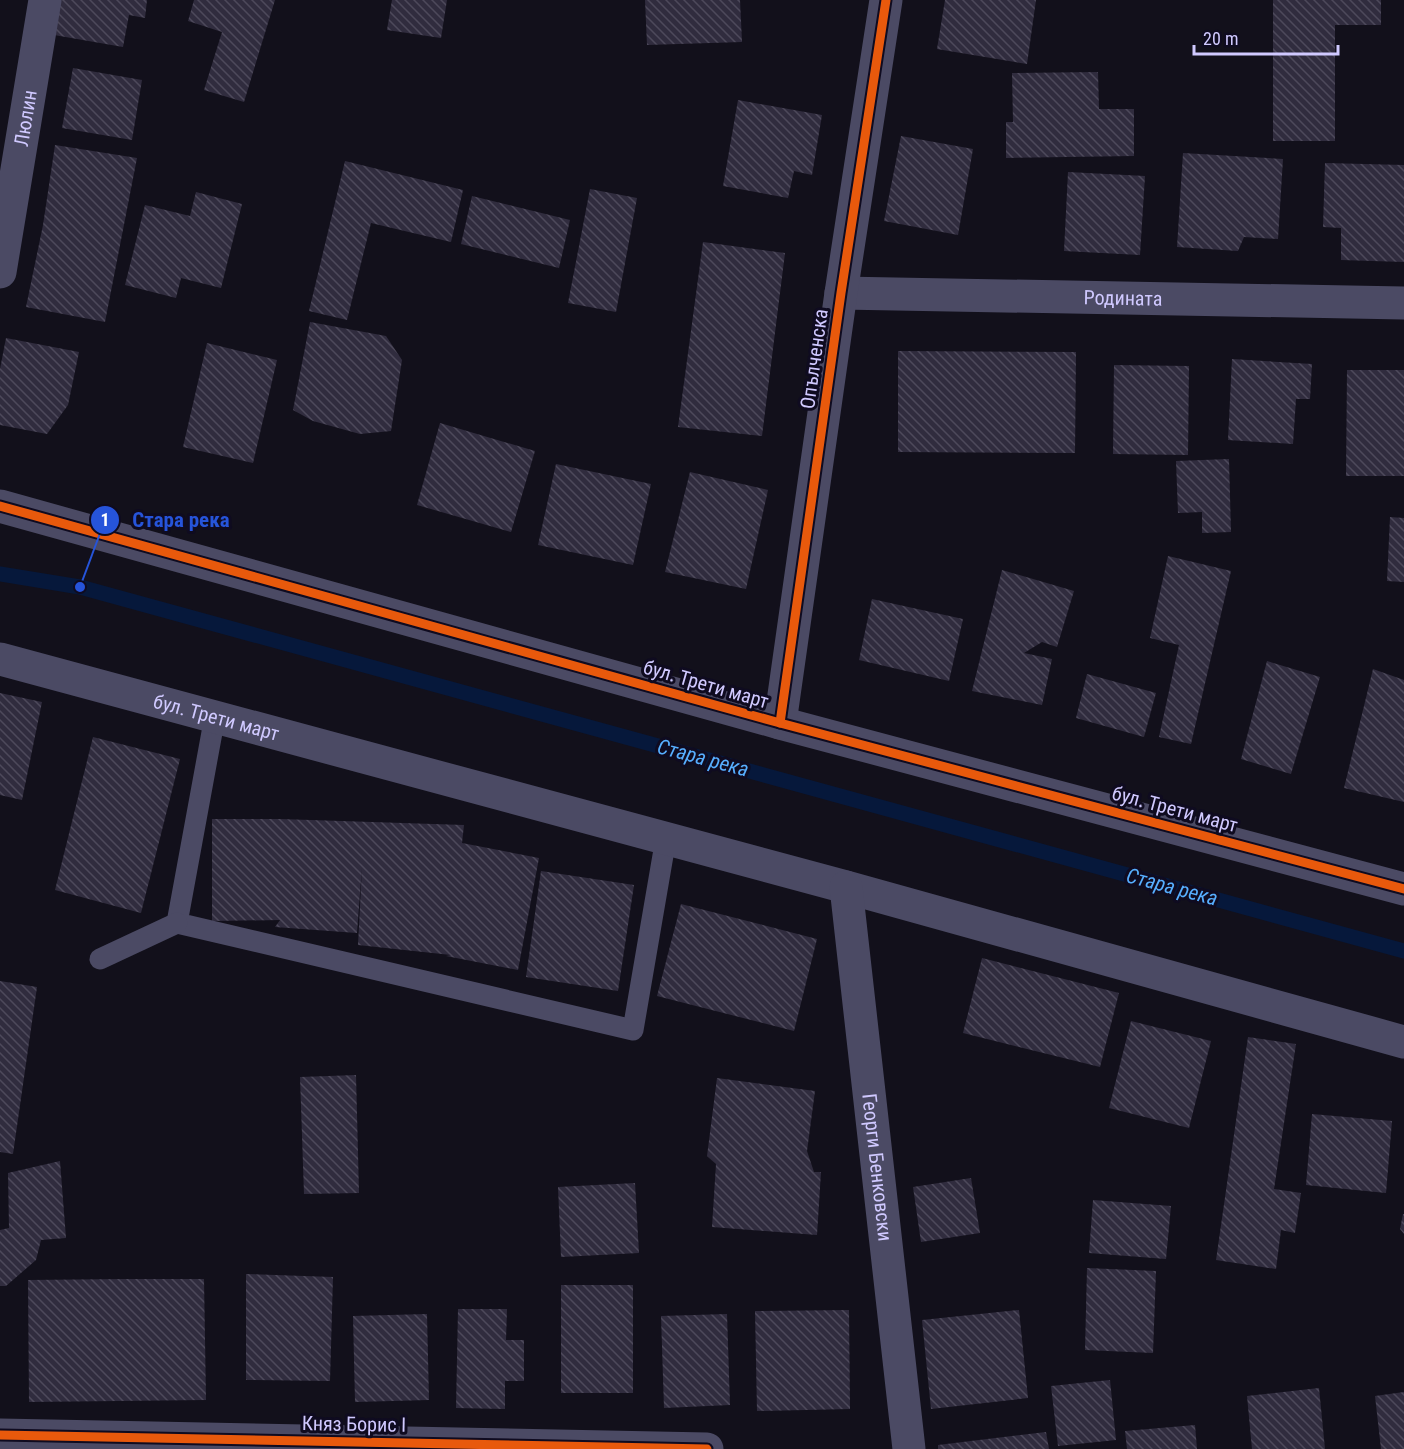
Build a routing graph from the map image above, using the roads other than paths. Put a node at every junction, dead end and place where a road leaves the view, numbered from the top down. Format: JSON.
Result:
{"nodes":[{"id":1,"x":45,"y":0,"type":"edge"},
{"id":2,"x":886,"y":0,"type":"edge"},
{"id":3,"x":0,"y":272,"type":"edge"},
{"id":4,"x":841,"y":292,"type":"junction"},
{"id":5,"x":1404,"y":303,"type":"edge"},
{"id":6,"x":0,"y":506,"type":"edge"},
{"id":7,"x":0,"y":659,"type":"edge"},
{"id":8,"x":215,"y":716,"type":"junction"},
{"id":9,"x":780,"y":723,"type":"junction"},
{"id":10,"x":666,"y":838,"type":"junction"},
{"id":11,"x":846,"y":887,"type":"junction"},
{"id":12,"x":1404,"y":889,"type":"edge"},
{"id":13,"x":177,"y":923,"type":"junction"},
{"id":14,"x":100,"y":959,"type":"dead end"},
{"id":15,"x":1404,"y":1042,"type":"edge"},
{"id":16,"x":0,"y":1435,"type":"edge"},
{"id":17,"x":707,"y":1449,"type":"edge"},
{"id":18,"x":909,"y":1449,"type":"edge"}],
"edges":[{"from":1,"to":3,"type":"street","name":"Люлин"},
{"from":2,"to":4,"type":"street","name":"Опълченска"},
{"from":4,"to":5,"type":"street","name":"Родината"},
{"from":4,"to":9,"type":"street","name":"Опълченска"},
{"from":6,"to":9,"type":"street","name":"бул. Трети март"},
{"from":7,"to":8,"type":"street","name":"бул. Трети март"},
{"from":8,"to":10,"type":"street","name":"бул. Трети март"},
{"from":8,"to":13,"type":"lane"},
{"from":9,"to":12,"type":"street","name":"бул. Трети март"},
{"from":10,"to":11,"type":"street","name":"бул. Трети март"},
{"from":10,"to":13,"type":"lane"},
{"from":11,"to":15,"type":"street","name":"бул. Трети март"},
{"from":11,"to":18,"type":"street","name":"Георги Бенковски"},
{"from":13,"to":14,"type":"lane"},
{"from":16,"to":17,"type":"street","name":"Княз Борис I"}]}
